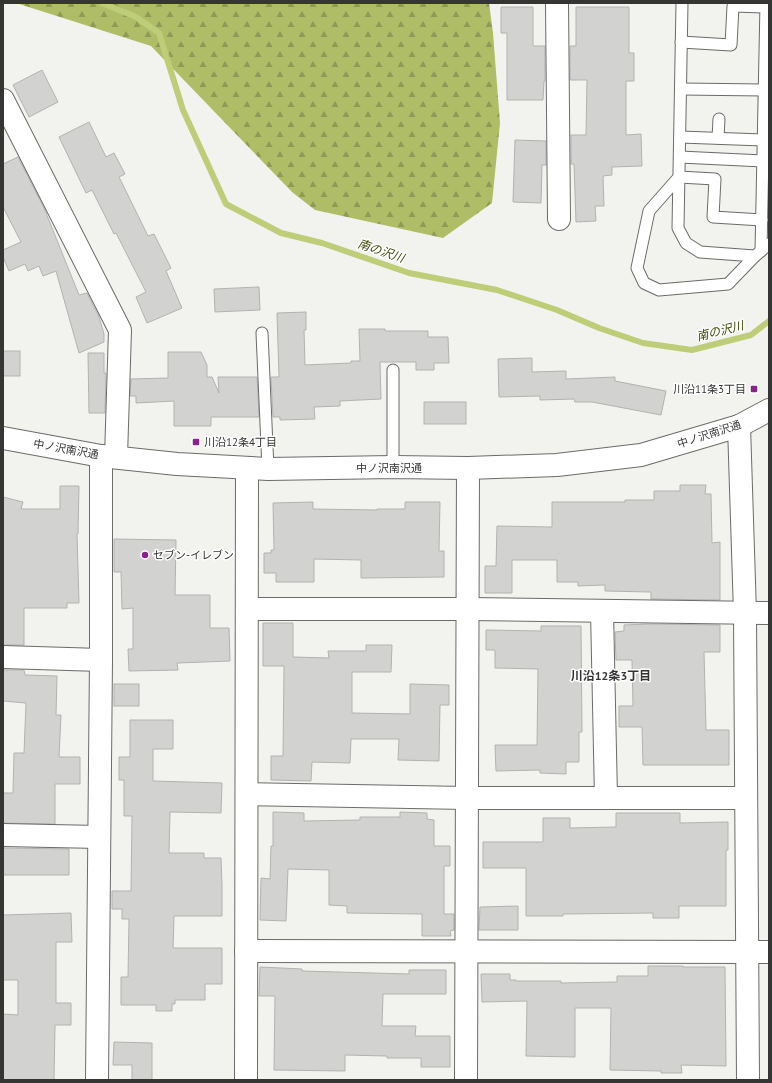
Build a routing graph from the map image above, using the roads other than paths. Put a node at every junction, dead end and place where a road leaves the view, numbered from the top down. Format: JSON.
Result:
{"nodes":[{"id":1,"x":557,"y":3,"type":"edge"},
{"id":2,"x":682,"y":3,"type":"edge"},
{"id":3,"x":766,"y":11,"type":"edge"},
{"id":4,"x":681,"y":42,"type":"junction"},
{"id":5,"x":767,"y":43,"type":"edge"},
{"id":6,"x":680,"y":89,"type":"junction"},
{"id":7,"x":767,"y":90,"type":"edge"},
{"id":8,"x":3,"y":100,"type":"edge"},
{"id":9,"x":719,"y":119,"type":"dead end"},
{"id":10,"x":10,"y":130,"type":"edge"},
{"id":11,"x":680,"y":137,"type":"junction"},
{"id":12,"x":718,"y":138,"type":"junction"},
{"id":13,"x":763,"y":140,"type":"junction"},
{"id":14,"x":680,"y":157,"type":"junction"},
{"id":15,"x":763,"y":162,"type":"junction"},
{"id":16,"x":679,"y":177,"type":"junction"},
{"id":17,"x":559,"y":219,"type":"dead end"},
{"id":18,"x":762,"y":220,"type":"junction"},
{"id":19,"x":762,"y":250,"type":"edge"},
{"id":20,"x":262,"y":333,"type":"dead end"},
{"id":21,"x":393,"y":370,"type":"dead end"},
{"id":22,"x":769,"y":410,"type":"edge"},
{"id":23,"x":739,"y":426,"type":"junction"},
{"id":24,"x":3,"y":438,"type":"edge"},
{"id":25,"x":108,"y":456,"type":"junction"},
{"id":26,"x":393,"y":467,"type":"junction"},
{"id":27,"x":468,"y":468,"type":"junction"},
{"id":28,"x":258,"y":469,"type":"junction"},
{"id":29,"x":248,"y":609,"type":"junction"},
{"id":30,"x":468,"y":609,"type":"junction"},
{"id":31,"x":602,"y":611,"type":"junction"},
{"id":32,"x":745,"y":613,"type":"junction"},
{"id":33,"x":769,"y":613,"type":"edge"},
{"id":34,"x":3,"y":658,"type":"edge"},
{"id":35,"x":101,"y":660,"type":"junction"},
{"id":36,"x":247,"y":794,"type":"junction"},
{"id":37,"x":467,"y":798,"type":"junction"},
{"id":38,"x":606,"y":798,"type":"junction"},
{"id":39,"x":746,"y":798,"type":"junction"},
{"id":40,"x":3,"y":835,"type":"edge"},
{"id":41,"x":99,"y":837,"type":"junction"},
{"id":42,"x":246,"y":951,"type":"junction"},
{"id":43,"x":466,"y":952,"type":"junction"},
{"id":44,"x":759,"y":952,"type":"edge"},
{"id":45,"x":97,"y":1080,"type":"edge"},
{"id":46,"x":246,"y":1080,"type":"edge"},
{"id":47,"x":466,"y":1080,"type":"edge"},
{"id":48,"x":748,"y":1080,"type":"edge"}],
"edges":[{"from":1,"to":17,"type":"street"},
{"from":2,"to":4,"type":"lane"},
{"from":3,"to":4,"type":"lane"},
{"from":3,"to":5,"type":"lane"},
{"from":4,"to":6,"type":"lane"},
{"from":5,"to":7,"type":"lane"},
{"from":6,"to":7,"type":"lane"},
{"from":6,"to":11,"type":"lane"},
{"from":7,"to":13,"type":"lane"},
{"from":8,"to":10,"type":"street"},
{"from":9,"to":12,"type":"lane"},
{"from":10,"to":25,"type":"street"},
{"from":11,"to":12,"type":"lane"},
{"from":11,"to":14,"type":"lane"},
{"from":12,"to":13,"type":"lane"},
{"from":13,"to":15,"type":"lane"},
{"from":14,"to":15,"type":"lane"},
{"from":14,"to":16,"type":"lane"},
{"from":15,"to":18,"type":"lane"},
{"from":16,"to":18,"type":"lane"},
{"from":16,"to":19,"type":"lane"},
{"from":16,"to":19,"type":"lane"},
{"from":18,"to":19,"type":"lane"},
{"from":20,"to":28,"type":"lane"},
{"from":21,"to":26,"type":"lane"},
{"from":22,"to":23,"type":"street","name":"中ノ沢南沢通"},
{"from":23,"to":27,"type":"street","name":"中ノ沢南沢通"},
{"from":23,"to":32,"type":"street"},
{"from":24,"to":25,"type":"street","name":"中ノ沢南沢通"},
{"from":25,"to":28,"type":"street","name":"中ノ沢南沢通"},
{"from":25,"to":35,"type":"street"},
{"from":26,"to":27,"type":"street","name":"中ノ沢南沢通"},
{"from":26,"to":28,"type":"street","name":"中ノ沢南沢通"},
{"from":27,"to":30,"type":"street"},
{"from":28,"to":29,"type":"street"},
{"from":29,"to":30,"type":"street"},
{"from":29,"to":36,"type":"street"},
{"from":30,"to":31,"type":"street"},
{"from":30,"to":37,"type":"street"},
{"from":31,"to":32,"type":"street"},
{"from":31,"to":38,"type":"street"},
{"from":32,"to":33,"type":"street"},
{"from":32,"to":39,"type":"street"},
{"from":34,"to":35,"type":"street"},
{"from":35,"to":41,"type":"street"},
{"from":36,"to":37,"type":"street"},
{"from":36,"to":42,"type":"street"},
{"from":37,"to":38,"type":"street"},
{"from":37,"to":43,"type":"street"},
{"from":38,"to":39,"type":"street"},
{"from":39,"to":44,"type":"street"},
{"from":40,"to":41,"type":"street"},
{"from":41,"to":45,"type":"street"},
{"from":42,"to":43,"type":"street"},
{"from":42,"to":46,"type":"street"},
{"from":43,"to":44,"type":"street"},
{"from":43,"to":47,"type":"street"},
{"from":44,"to":48,"type":"street"}]}
